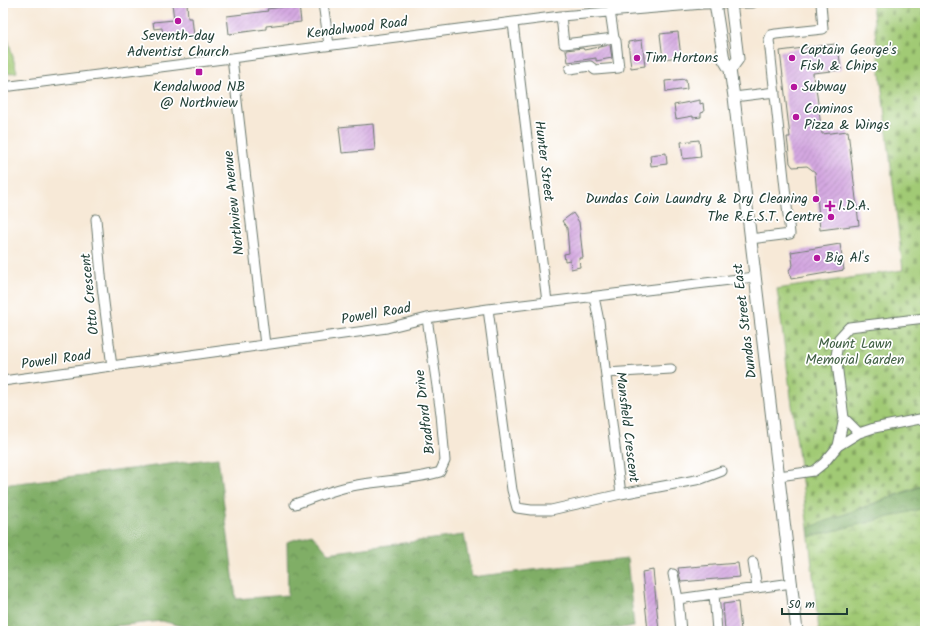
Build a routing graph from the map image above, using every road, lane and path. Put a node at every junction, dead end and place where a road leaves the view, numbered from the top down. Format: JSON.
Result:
{"nodes":[{"id":1,"x":323,"y":3,"type":"edge"},
{"id":2,"x":594,"y":3,"type":"edge"},
{"id":3,"x":715,"y":3,"type":"edge"},
{"id":4,"x":731,"y":3,"type":"edge"},
{"id":5,"x":752,"y":3,"type":"edge"},
{"id":6,"x":821,"y":3,"type":"edge"},
{"id":7,"x":610,"y":11,"type":"junction"},
{"id":8,"x":596,"y":12,"type":"junction"},
{"id":9,"x":561,"y":16,"type":"junction"},
{"id":10,"x":513,"y":22,"type":"junction"},
{"id":11,"x":614,"y":38,"type":"junction"},
{"id":12,"x":329,"y":45,"type":"junction"},
{"id":13,"x":232,"y":58,"type":"junction"},
{"id":14,"x":570,"y":68,"type":"dead end"},
{"id":15,"x":730,"y":70,"type":"junction"},
{"id":16,"x":3,"y":87,"type":"edge"},
{"id":17,"x":775,"y":92,"type":"junction"},
{"id":18,"x":734,"y":97,"type":"junction"},
{"id":19,"x":96,"y":219,"type":"dead end"},
{"id":20,"x":750,"y":239,"type":"junction"},
{"id":21,"x":755,"y":277,"type":"junction"},
{"id":22,"x":594,"y":296,"type":"junction"},
{"id":23,"x":547,"y":302,"type":"junction"},
{"id":24,"x":488,"y":309,"type":"junction"},
{"id":25,"x":427,"y":318,"type":"junction"},
{"id":26,"x":925,"y":318,"type":"edge"},
{"id":27,"x":265,"y":345,"type":"junction"},
{"id":28,"x":112,"y":367,"type":"junction"},
{"id":29,"x":671,"y":369,"type":"dead end"},
{"id":30,"x":606,"y":373,"type":"junction"},
{"id":31,"x":3,"y":381,"type":"edge"},
{"id":32,"x":844,"y":418,"type":"junction"},
{"id":33,"x":925,"y":418,"type":"edge"},
{"id":34,"x":859,"y":433,"type":"junction"},
{"id":35,"x":838,"y":446,"type":"junction"},
{"id":36,"x":722,"y":471,"type":"dead end"},
{"id":37,"x":779,"y":476,"type":"junction"},
{"id":38,"x":621,"y":494,"type":"junction"},
{"id":39,"x":295,"y":504,"type":"dead end"},
{"id":40,"x":753,"y":562,"type":"dead end"},
{"id":41,"x":672,"y":574,"type":"dead end"},
{"id":42,"x":792,"y":583,"type":"junction"},
{"id":43,"x":757,"y":588,"type":"junction"},
{"id":44,"x":714,"y":594,"type":"junction"},
{"id":45,"x":678,"y":599,"type":"junction"},
{"id":46,"x":681,"y":631,"type":"edge"},
{"id":47,"x":717,"y":631,"type":"edge"},
{"id":48,"x":797,"y":631,"type":"edge"}],
"edges":[{"from":1,"to":12,"type":"street"},
{"from":2,"to":8,"type":"street"},
{"from":3,"to":4,"type":"street","name":"Kendalwood Road"},
{"from":3,"to":7,"type":"street","name":"Kendalwood Road"},
{"from":3,"to":15,"type":"main road","name":"Dundas Street East"},
{"from":4,"to":5,"type":"street","name":"Kendalwood Road"},
{"from":4,"to":15,"type":"main road"},
{"from":6,"to":17,"type":"street"},
{"from":7,"to":8,"type":"street","name":"Kendalwood Road"},
{"from":7,"to":11,"type":"street"},
{"from":8,"to":9,"type":"street","name":"Kendalwood Road"},
{"from":9,"to":10,"type":"street","name":"Kendalwood Road"},
{"from":9,"to":11,"type":"street"},
{"from":10,"to":12,"type":"street","name":"Kendalwood Road"},
{"from":10,"to":23,"type":"street","name":"Hunter Street"},
{"from":11,"to":14,"type":"street"},
{"from":12,"to":13,"type":"street","name":"Kendalwood Road"},
{"from":13,"to":16,"type":"street","name":"Kendalwood Road"},
{"from":13,"to":27,"type":"street","name":"Northview Avenue"},
{"from":15,"to":18,"type":"main road","name":"Dundas Street East"},
{"from":17,"to":18,"type":"street"},
{"from":17,"to":20,"type":"street"},
{"from":18,"to":20,"type":"main road","name":"Dundas Street East"},
{"from":19,"to":28,"type":"street","name":"Otto Crescent"},
{"from":20,"to":21,"type":"main road","name":"Dundas Street East"},
{"from":21,"to":22,"type":"street","name":"Powell Road"},
{"from":21,"to":37,"type":"main road","name":"Dundas Street East"},
{"from":22,"to":23,"type":"street","name":"Powell Road"},
{"from":22,"to":30,"type":"street","name":"Mansfield Crescent"},
{"from":23,"to":24,"type":"street","name":"Powell Road"},
{"from":24,"to":25,"type":"street","name":"Powell Road"},
{"from":24,"to":38,"type":"street","name":"Mansfield Crescent"},
{"from":25,"to":27,"type":"street","name":"Powell Road"},
{"from":25,"to":39,"type":"street","name":"Bradford Drive"},
{"from":26,"to":32,"type":"street"},
{"from":27,"to":28,"type":"street","name":"Powell Road"},
{"from":28,"to":31,"type":"street","name":"Powell Road"},
{"from":29,"to":30,"type":"street"},
{"from":30,"to":38,"type":"street","name":"Mansfield Crescent"},
{"from":32,"to":34,"type":"street"},
{"from":32,"to":35,"type":"street"},
{"from":33,"to":34,"type":"street"},
{"from":34,"to":35,"type":"street"},
{"from":35,"to":37,"type":"street"},
{"from":36,"to":38,"type":"street"},
{"from":37,"to":42,"type":"main road","name":"Dundas Street East"},
{"from":40,"to":43,"type":"street"},
{"from":41,"to":45,"type":"street"},
{"from":42,"to":43,"type":"street"},
{"from":42,"to":48,"type":"main road","name":"Dundas Street East"},
{"from":43,"to":44,"type":"street"},
{"from":44,"to":45,"type":"street"},
{"from":44,"to":47,"type":"street"},
{"from":45,"to":46,"type":"street"}]}
